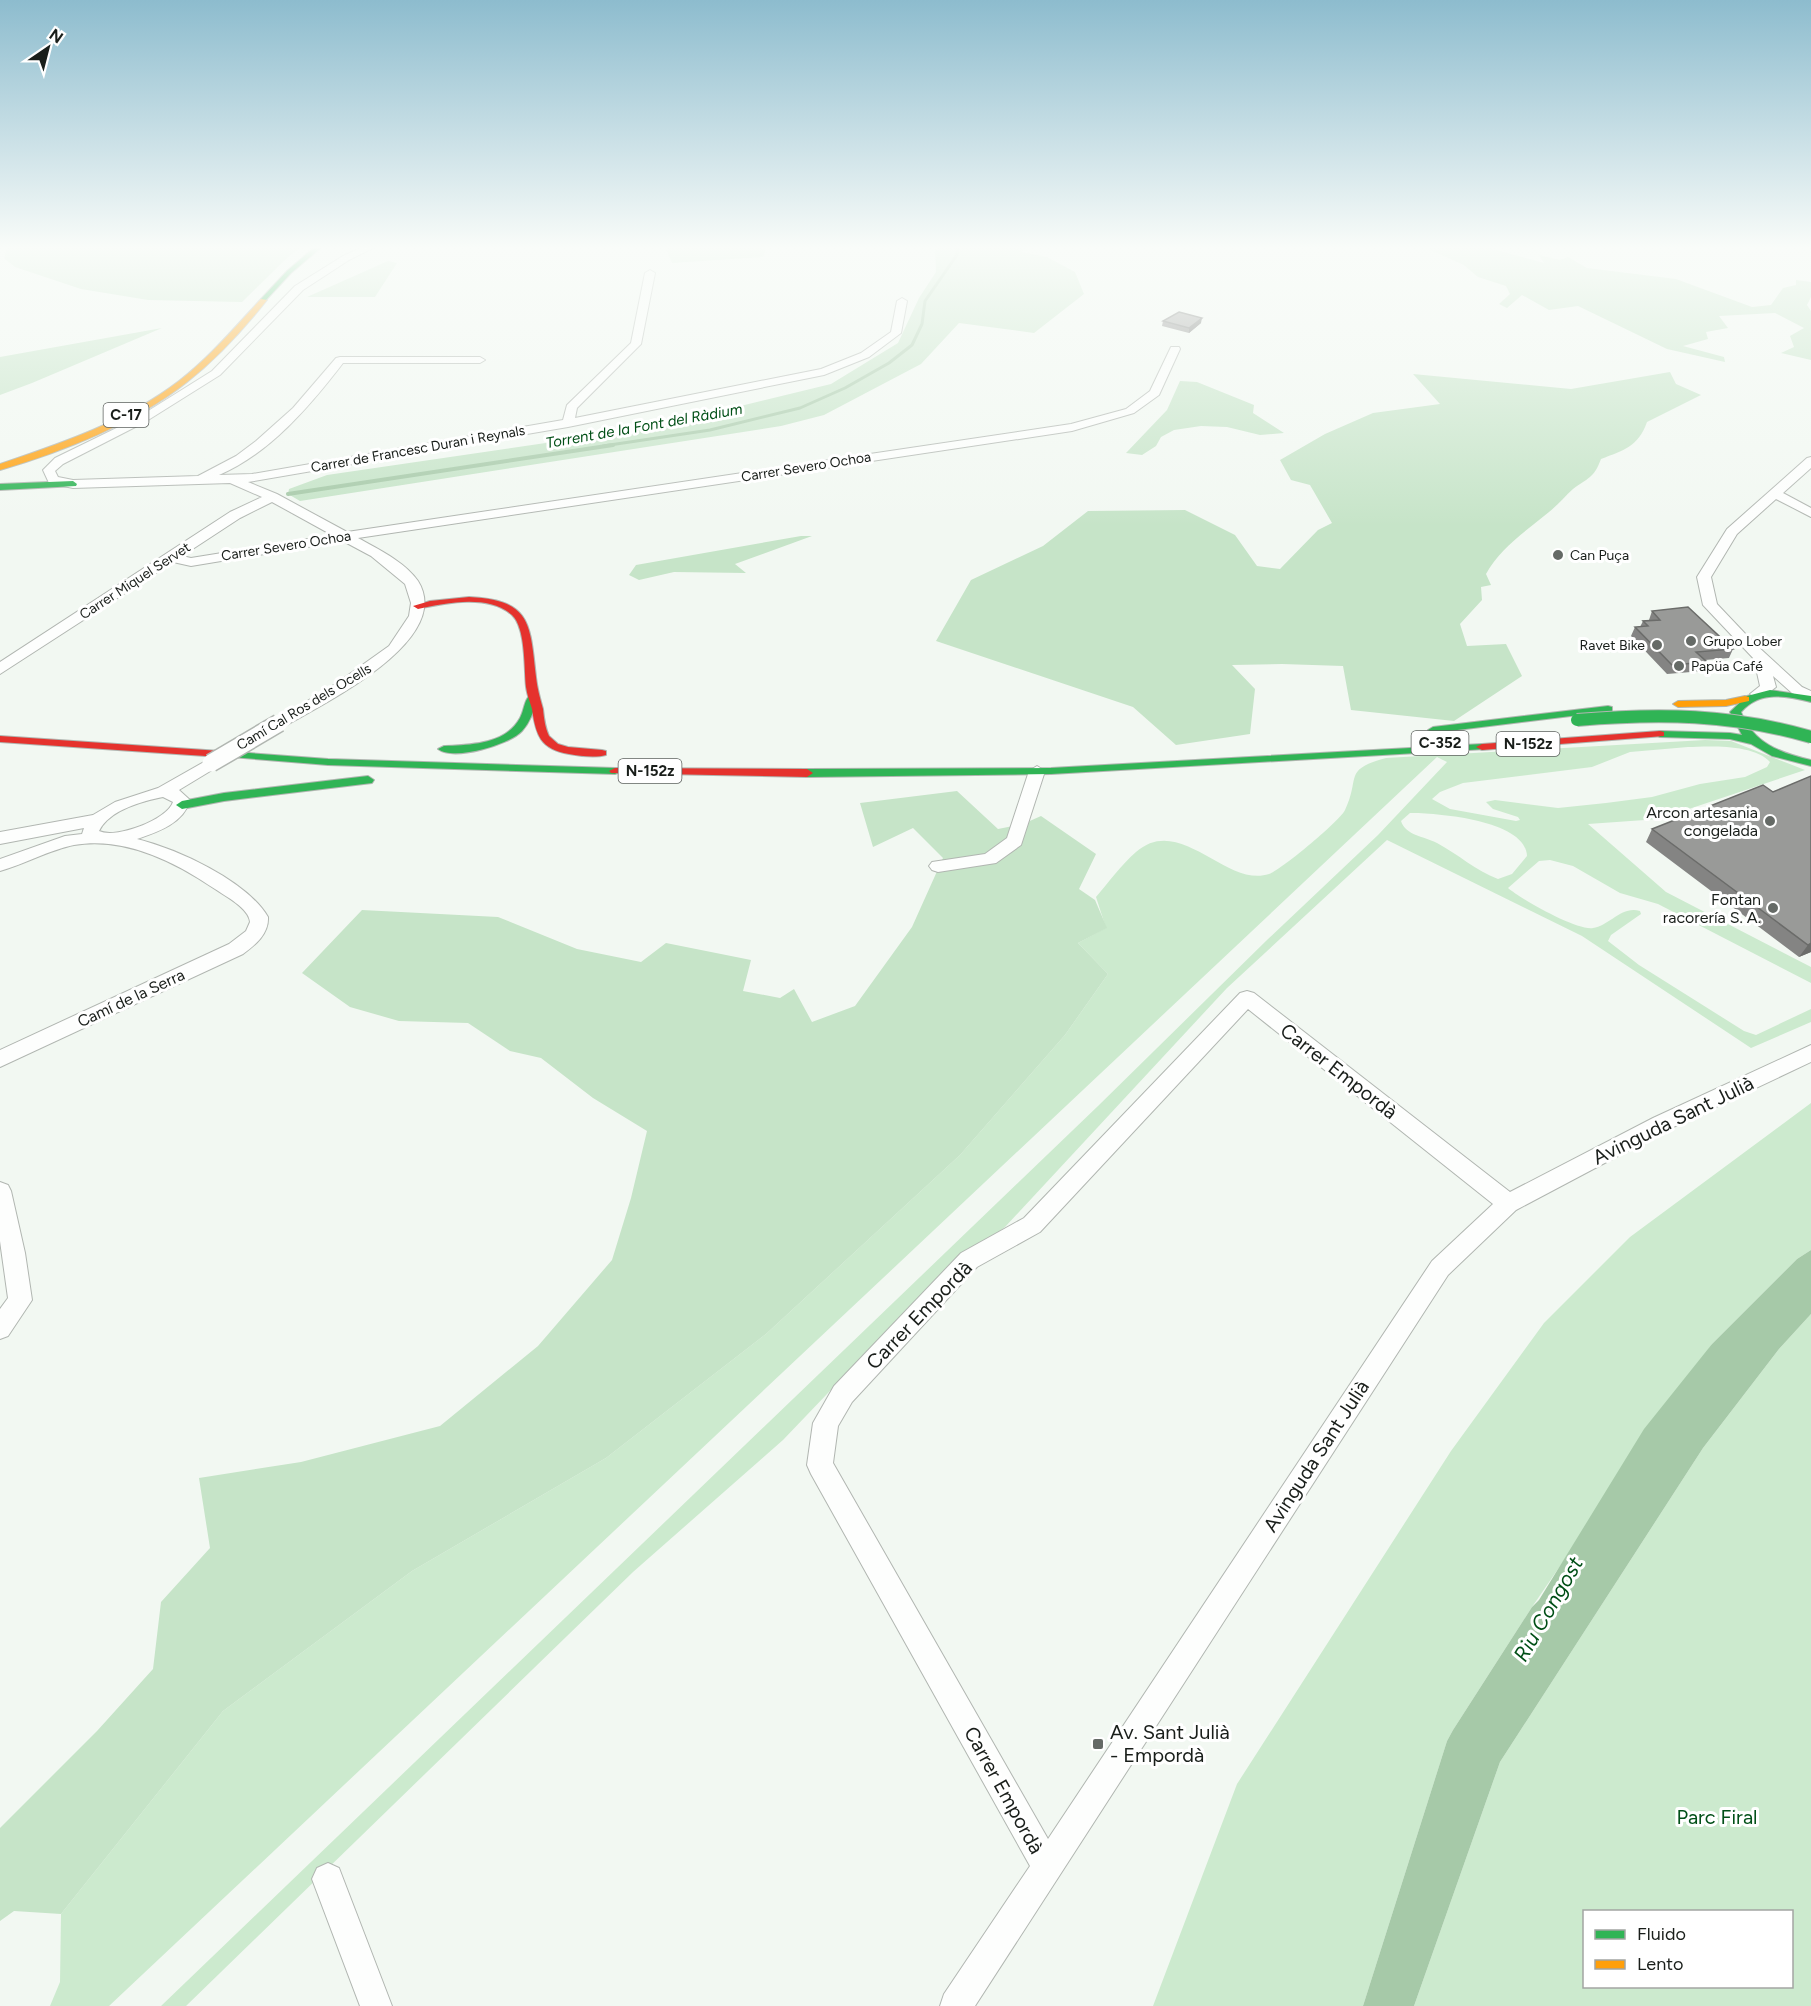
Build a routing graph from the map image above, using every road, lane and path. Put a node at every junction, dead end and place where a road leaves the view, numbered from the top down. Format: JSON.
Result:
{"nodes":[{"id":1,"x":213,"y":339,"type":"edge"},
{"id":2,"x":228,"y":339,"type":"edge"},
{"id":3,"x":250,"y":339,"type":"edge"},
{"id":4,"x":637,"y":339,"type":"edge"},
{"id":5,"x":888,"y":339,"type":"edge"},
{"id":6,"x":1175,"y":349,"type":"dead end"},
{"id":7,"x":480,"y":360,"type":"dead end"},
{"id":8,"x":568,"y":423,"type":"junction"},
{"id":9,"x":0,"y":457,"type":"edge"},
{"id":10,"x":1811,"y":461,"type":"edge"},
{"id":11,"x":238,"y":463,"type":"junction"},
{"id":12,"x":0,"y":466,"type":"edge"},
{"id":13,"x":49,"y":470,"type":"junction"},
{"id":14,"x":233,"y":480,"type":"junction"},
{"id":15,"x":181,"y":482,"type":"junction"},
{"id":16,"x":73,"y":484,"type":"junction"},
{"id":17,"x":273,"y":484,"type":"junction"},
{"id":18,"x":0,"y":486,"type":"edge"},
{"id":19,"x":1773,"y":493,"type":"junction"},
{"id":20,"x":1811,"y":513,"type":"edge"},
{"id":21,"x":402,"y":527,"type":"junction"},
{"id":22,"x":344,"y":537,"type":"junction"},
{"id":23,"x":376,"y":553,"type":"junction"},
{"id":24,"x":171,"y":557,"type":"junction"},
{"id":25,"x":418,"y":606,"type":"junction"},
{"id":26,"x":1761,"y":656,"type":"junction"},
{"id":27,"x":0,"y":669,"type":"edge"},
{"id":28,"x":1752,"y":696,"type":"junction"},
{"id":29,"x":533,"y":697,"type":"junction"},
{"id":30,"x":1811,"y":698,"type":"edge"},
{"id":31,"x":1578,"y":725,"type":"junction"},
{"id":32,"x":1419,"y":734,"type":"joint"},
{"id":33,"x":1811,"y":737,"type":"edge"},
{"id":34,"x":0,"y":739,"type":"edge"},
{"id":35,"x":222,"y":740,"type":"dead end"},
{"id":36,"x":1362,"y":740,"type":"dead end"},
{"id":37,"x":1754,"y":741,"type":"junction"},
{"id":38,"x":269,"y":743,"type":"dead end"},
{"id":39,"x":1811,"y":746,"type":"edge"},
{"id":40,"x":432,"y":748,"type":"dead end"},
{"id":41,"x":362,"y":749,"type":"dead end"},
{"id":42,"x":618,"y":754,"type":"dead end"},
{"id":43,"x":1300,"y":756,"type":"junction"},
{"id":44,"x":651,"y":758,"type":"dead end"},
{"id":45,"x":684,"y":761,"type":"junction"},
{"id":46,"x":1808,"y":763,"type":"edge"},
{"id":47,"x":533,"y":770,"type":"junction"},
{"id":48,"x":1037,"y":771,"type":"junction"},
{"id":49,"x":163,"y":792,"type":"junction"},
{"id":50,"x":182,"y":804,"type":"junction"},
{"id":51,"x":76,"y":823,"type":"junction"},
{"id":52,"x":158,"y":824,"type":"junction"},
{"id":53,"x":96,"y":829,"type":"junction"},
{"id":54,"x":0,"y":838,"type":"edge"},
{"id":55,"x":115,"y":839,"type":"junction"},
{"id":56,"x":166,"y":853,"type":"junction"},
{"id":57,"x":0,"y":864,"type":"edge"},
{"id":58,"x":938,"y":866,"type":"dead end"},
{"id":59,"x":1811,"y":1053,"type":"edge"},
{"id":60,"x":0,"y":1059,"type":"edge"},
{"id":61,"x":0,"y":1191,"type":"edge"},
{"id":62,"x":1508,"y":1203,"type":"junction"},
{"id":63,"x":0,"y":1328,"type":"edge"},
{"id":64,"x":1047,"y":1867,"type":"junction"},
{"id":65,"x":328,"y":1879,"type":"dead end"},
{"id":66,"x":376,"y":2006,"type":"edge"},
{"id":67,"x":956,"y":2006,"type":"edge"}],
"edges":[{"from":1,"to":9,"type":"main road","number":"C-17"},
{"from":2,"to":12,"type":"main road","number":"C-17"},
{"from":3,"to":13,"type":"street"},
{"from":4,"to":8,"type":"street"},
{"from":5,"to":8,"type":"street","name":"Carrer de Francesc Duran i Reynals"},
{"from":6,"to":21,"type":"street","name":"Carrer Severo Ochoa"},
{"from":7,"to":11,"type":"street"},
{"from":8,"to":17,"type":"street","name":"Carrer de Francesc Duran i Reynals"},
{"from":10,"to":19,"type":"street"},
{"from":11,"to":14,"type":"street"},
{"from":11,"to":15,"type":"street"},
{"from":11,"to":17,"type":"street"},
{"from":13,"to":16,"type":"street"},
{"from":13,"to":18,"type":"main road"},
{"from":14,"to":15,"type":"street"},
{"from":14,"to":17,"type":"street"},
{"from":14,"to":17,"type":"street"},
{"from":15,"to":16,"type":"street"},
{"from":16,"to":18,"type":"main road"},
{"from":17,"to":22,"type":"street"},
{"from":17,"to":24,"type":"street","name":"Carrer Miquel Servet"},
{"from":19,"to":20,"type":"street"},
{"from":19,"to":26,"type":"street"},
{"from":21,"to":22,"type":"street","name":"Carrer Severo Ochoa"},
{"from":21,"to":23,"type":"street","name":"Carrer Severo Ochoa"},
{"from":22,"to":23,"type":"street"},
{"from":22,"to":24,"type":"street","name":"Carrer Severo Ochoa"},
{"from":23,"to":25,"type":"street"},
{"from":24,"to":27,"type":"street","name":"Carrer Miquel Servet"},
{"from":25,"to":29,"type":"main road"},
{"from":25,"to":49,"type":"street","name":"Camí Cal Ros dels Ocells","bridge":true},
{"from":26,"to":28,"type":"street"},
{"from":26,"to":30,"type":"street"},
{"from":28,"to":30,"type":"main road","number":"N-152z"},
{"from":28,"to":32,"type":"main road","number":"N-152z"},
{"from":28,"to":37,"type":"main road"},
{"from":29,"to":40,"type":"main road"},
{"from":29,"to":42,"type":"main road"},
{"from":31,"to":32,"type":"main road","number":"C-352"},
{"from":31,"to":33,"type":"main road","number":"C-352","bridge":true},
{"from":31,"to":39,"type":"main road","number":"C-352","bridge":true},
{"from":31,"to":43,"type":"main road","number":"C-352"},
{"from":34,"to":47,"type":"main road","number":"N-152z"},
{"from":35,"to":38,"type":"main road"},
{"from":36,"to":45,"type":"main road","number":"N-152z"},
{"from":37,"to":43,"type":"main road","number":"N-152z"},
{"from":37,"to":46,"type":"main road","number":"N-152z"},
{"from":41,"to":45,"type":"main road","number":"N-152z"},
{"from":43,"to":48,"type":"main road","number":"N-152z"},
{"from":44,"to":45,"type":"main road"},
{"from":47,"to":48,"type":"main road","number":"N-152z"},
{"from":47,"to":50,"type":"main road"},
{"from":48,"to":58,"type":"street"},
{"from":49,"to":50,"type":"street"},
{"from":49,"to":53,"type":"street","name":"Camí Cal Ros dels Ocells"},
{"from":50,"to":52,"type":"street"},
{"from":51,"to":53,"type":"street"},
{"from":51,"to":54,"type":"street"},
{"from":51,"to":57,"type":"street"},
{"from":52,"to":55,"type":"street"},
{"from":52,"to":56,"type":"street"},
{"from":53,"to":55,"type":"street"},
{"from":53,"to":57,"type":"street"},
{"from":55,"to":56,"type":"street"},
{"from":56,"to":60,"type":"street","name":"Camí de la Serra"},
{"from":59,"to":62,"type":"street","name":"Avinguda Sant Julià"},
{"from":61,"to":63,"type":"street"},
{"from":62,"to":64,"type":"street","name":"Avinguda Sant Julià"},
{"from":62,"to":64,"type":"street","name":"Carrer Empordà"},
{"from":64,"to":67,"type":"street","name":"Avinguda Sant Julià"},
{"from":65,"to":66,"type":"street"}]}
